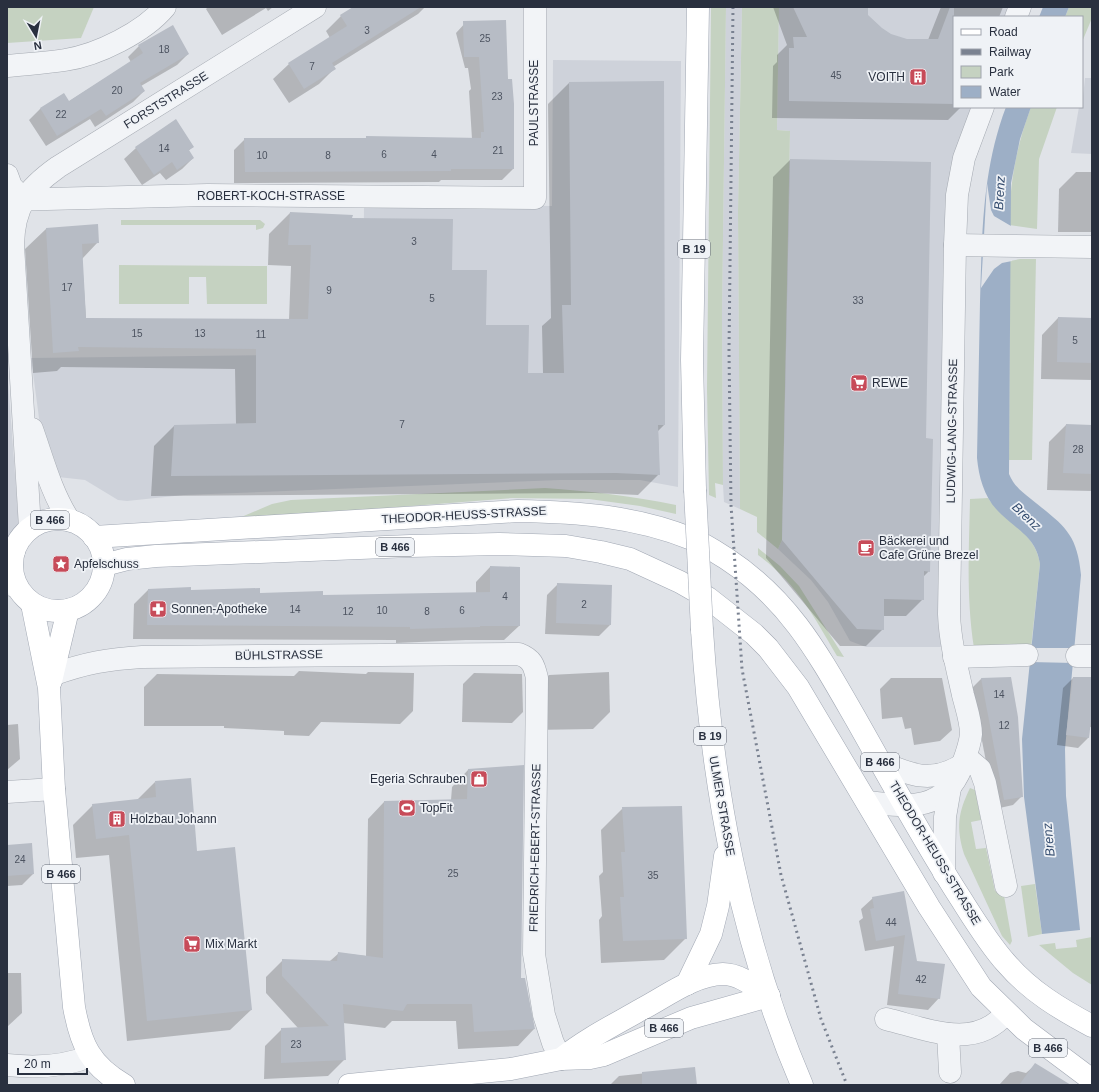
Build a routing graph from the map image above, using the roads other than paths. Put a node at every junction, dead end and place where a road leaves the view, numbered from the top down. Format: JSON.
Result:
{"nodes":[{"id":1,"x":165,"y":7,"type":"edge"},
{"id":2,"x":315,"y":7,"type":"edge"},
{"id":3,"x":534,"y":7,"type":"edge"},
{"id":4,"x":698,"y":7,"type":"edge"},
{"id":5,"x":7,"y":66,"type":"edge"},
{"id":6,"x":982,"y":108,"type":"edge"},
{"id":7,"x":7,"y":175,"type":"edge"},
{"id":8,"x":535,"y":198,"type":"joint"},
{"id":9,"x":15,"y":200,"type":"edge"},
{"id":10,"x":954,"y":245,"type":"junction"},
{"id":11,"x":1092,"y":247,"type":"edge"},
{"id":12,"x":24,"y":404,"type":"junction"},
{"id":13,"x":69,"y":520,"type":"junction"},
{"id":14,"x":30,"y":528,"type":"junction"},
{"id":15,"x":94,"y":537,"type":"junction"},
{"id":16,"x":10,"y":552,"type":"edge"},
{"id":17,"x":104,"y":565,"type":"junction"},
{"id":18,"x":12,"y":585,"type":"edge"},
{"id":19,"x":32,"y":604,"type":"junction"},
{"id":20,"x":68,"y":610,"type":"junction"},
{"id":21,"x":507,"y":654,"type":"joint"},
{"id":22,"x":1027,"y":655,"type":"dead end"},
{"id":23,"x":954,"y":657,"type":"junction"},
{"id":24,"x":51,"y":682,"type":"junction"},
{"id":25,"x":964,"y":761,"type":"junction"},
{"id":26,"x":880,"y":762,"type":"junction"},
{"id":27,"x":950,"y":788,"type":"junction"},
{"id":28,"x":54,"y":789,"type":"junction"},
{"id":29,"x":7,"y":792,"type":"edge"},
{"id":30,"x":867,"y":802,"type":"junction"},
{"id":31,"x":906,"y":805,"type":"junction"},
{"id":32,"x":728,"y":841,"type":"junction"},
{"id":33,"x":944,"y":873,"type":"junction"},
{"id":34,"x":1006,"y":886,"type":"dead end"},
{"id":35,"x":687,"y":984,"type":"junction"},
{"id":36,"x":769,"y":996,"type":"junction"},
{"id":37,"x":1006,"y":1013,"type":"junction"},
{"id":38,"x":886,"y":1019,"type":"dead end"},
{"id":39,"x":1092,"y":1026,"type":"edge"},
{"id":40,"x":948,"y":1034,"type":"junction"},
{"id":41,"x":90,"y":1056,"type":"junction"},
{"id":42,"x":561,"y":1059,"type":"junction"},
{"id":43,"x":7,"y":1065,"type":"edge"},
{"id":44,"x":950,"y":1072,"type":"dead end"},
{"id":45,"x":1092,"y":1080,"type":"edge"},
{"id":46,"x":124,"y":1085,"type":"edge"},
{"id":47,"x":349,"y":1085,"type":"edge"},
{"id":48,"x":802,"y":1085,"type":"edge"}],
"edges":[{"from":1,"to":5,"type":"street"},
{"from":2,"to":9,"type":"street","name":"FORSTSTRASSE"},
{"from":3,"to":8,"type":"street","name":"PAULSTRASSE"},
{"from":4,"to":32,"type":"main road","name":"ULMER STRASSE","number":"B 19","bridge":true},
{"from":6,"to":10,"type":"street","name":"LUDWIG-LANG-STRASSE"},
{"from":7,"to":9,"type":"street"},
{"from":8,"to":9,"type":"street","name":"ROBERT-KOCH-STRASSE"},
{"from":9,"to":12,"type":"street"},
{"from":10,"to":11,"type":"street"},
{"from":10,"to":23,"type":"street","name":"LUDWIG-LANG-STRASSE"},
{"from":12,"to":13,"type":"street"},
{"from":12,"to":14,"type":"street"},
{"from":13,"to":14,"type":"main road","number":"B 466"},
{"from":13,"to":15,"type":"main road","number":"B 466"},
{"from":14,"to":16,"type":"main road","number":"B 466"},
{"from":15,"to":17,"type":"main road","number":"B 466"},
{"from":15,"to":26,"type":"main road","name":"THEODOR-HEUSS-STRASSE","number":"B 466"},
{"from":16,"to":18,"type":"main road","number":"B 466"},
{"from":17,"to":20,"type":"main road","number":"B 466"},
{"from":17,"to":30,"type":"main road","number":"B 466"},
{"from":18,"to":19,"type":"main road","number":"B 466"},
{"from":19,"to":20,"type":"main road","number":"B 466"},
{"from":19,"to":24,"type":"main road","number":"B 466"},
{"from":20,"to":24,"type":"main road","number":"B 466"},
{"from":21,"to":24,"type":"street","name":"BÜHLSTRASSE"},
{"from":21,"to":42,"type":"street","name":"FRIEDRICH-EBERT-STRASSE"},
{"from":22,"to":23,"type":"street"},
{"from":23,"to":25,"type":"street","name":"LUDWIG-LANG-STRASSE"},
{"from":24,"to":28,"type":"main road","number":"B 466"},
{"from":25,"to":26,"type":"street"},
{"from":25,"to":27,"type":"street","name":"LUDWIG-LANG-STRASSE"},
{"from":25,"to":34,"type":"street"},
{"from":26,"to":31,"type":"main road","name":"THEODOR-HEUSS-STRASSE","number":"B 466"},
{"from":27,"to":31,"type":"street","name":"LUDWIG-LANG-STRASSE"},
{"from":27,"to":33,"type":"street","name":"LUDWIG-LANG-STRASSE"},
{"from":28,"to":29,"type":"street"},
{"from":28,"to":41,"type":"main road","number":"B 466"},
{"from":30,"to":31,"type":"street","name":"LUDWIG-LANG-STRASSE"},
{"from":30,"to":37,"type":"main road","number":"B 466"},
{"from":31,"to":33,"type":"main road","name":"THEODOR-HEUSS-STRASSE","number":"B 466"},
{"from":32,"to":35,"type":"main road"},
{"from":32,"to":36,"type":"main road","name":"ULMER STRASSE","number":"B 19"},
{"from":33,"to":39,"type":"main road","name":"THEODOR-HEUSS-STRASSE","number":"B 466"},
{"from":35,"to":36,"type":"main road","number":"B 466"},
{"from":35,"to":42,"type":"main road","number":"B 466"},
{"from":36,"to":42,"type":"main road","number":"B 466"},
{"from":36,"to":48,"type":"main road","number":"B 19"},
{"from":37,"to":40,"type":"street"},
{"from":37,"to":45,"type":"main road","number":"B 466"},
{"from":38,"to":40,"type":"street"},
{"from":40,"to":44,"type":"street"},
{"from":41,"to":43,"type":"street"},
{"from":41,"to":46,"type":"main road","number":"B 466"},
{"from":42,"to":47,"type":"main road","number":"B 466"}]}
